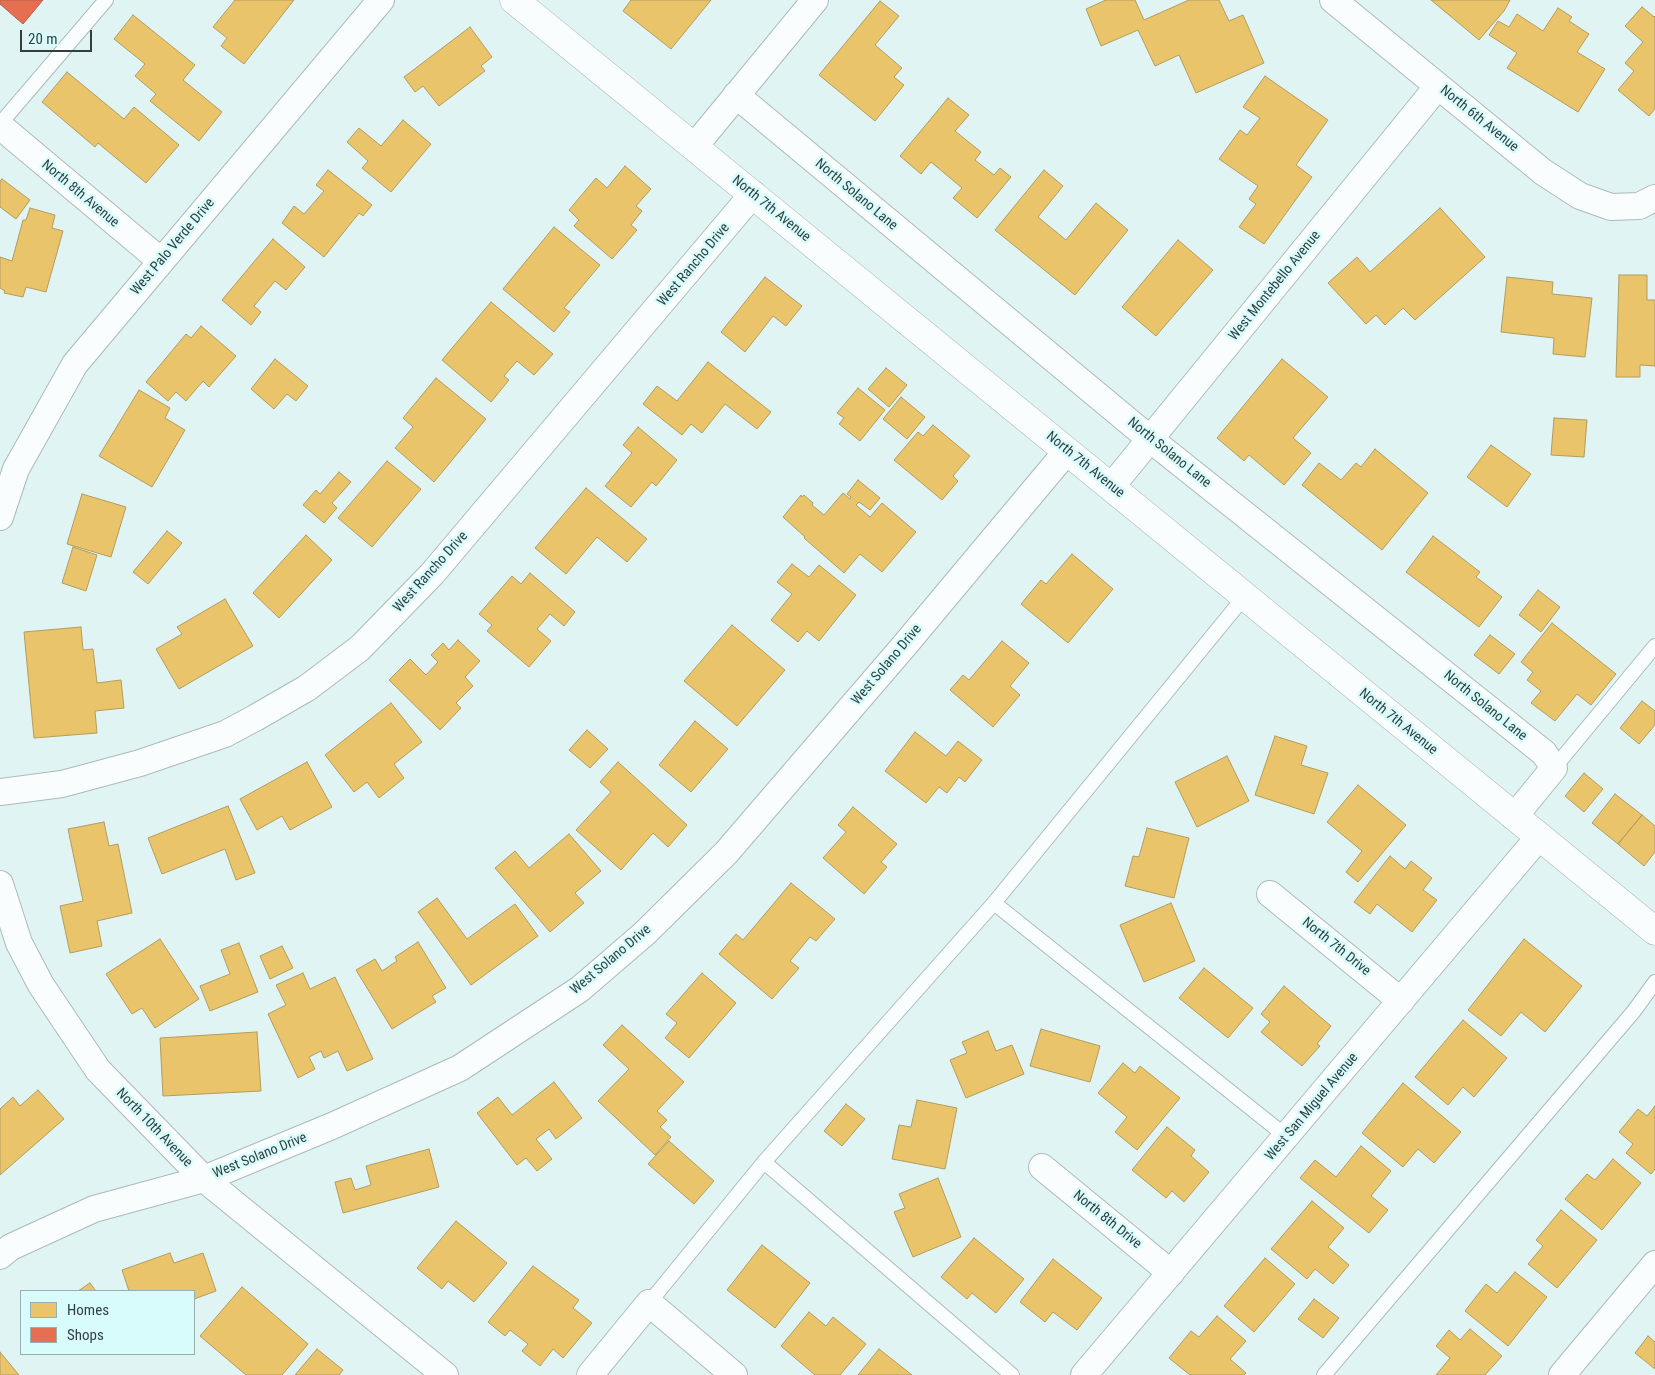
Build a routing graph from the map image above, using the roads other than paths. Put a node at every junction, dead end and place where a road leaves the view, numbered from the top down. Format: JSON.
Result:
{"nodes":[{"id":1,"x":106,"y":0,"type":"edge"},
{"id":2,"x":381,"y":0,"type":"edge"},
{"id":3,"x":514,"y":0,"type":"edge"},
{"id":4,"x":815,"y":0,"type":"edge"},
{"id":5,"x":1333,"y":0,"type":"edge"},
{"id":6,"x":1438,"y":86,"type":"junction"},
{"id":7,"x":736,"y":95,"type":"junction"},
{"id":8,"x":0,"y":125,"type":"edge"},
{"id":9,"x":694,"y":146,"type":"junction"},
{"id":10,"x":753,"y":194,"type":"junction"},
{"id":11,"x":1647,"y":202,"type":"edge"},
{"id":12,"x":161,"y":261,"type":"junction"},
{"id":13,"x":1150,"y":438,"type":"junction"},
{"id":14,"x":1067,"y":451,"type":"junction"},
{"id":15,"x":1111,"y":487,"type":"junction"},
{"id":16,"x":0,"y":517,"type":"edge"},
{"id":17,"x":1245,"y":596,"type":"junction"},
{"id":18,"x":1655,"y":646,"type":"edge"},
{"id":19,"x":1554,"y":768,"type":"junction"},
{"id":20,"x":0,"y":792,"type":"edge"},
{"id":21,"x":1514,"y":817,"type":"junction"},
{"id":22,"x":1539,"y":837,"type":"junction"},
{"id":23,"x":0,"y":884,"type":"edge"},
{"id":24,"x":1270,"y":894,"type":"dead end"},
{"id":25,"x":994,"y":903,"type":"junction"},
{"id":26,"x":1655,"y":932,"type":"edge"},
{"id":27,"x":1655,"y":982,"type":"edge"},
{"id":28,"x":1401,"y":1001,"type":"junction"},
{"id":29,"x":1286,"y":1137,"type":"junction"},
{"id":30,"x":764,"y":1162,"type":"junction"},
{"id":31,"x":1042,"y":1167,"type":"dead end"},
{"id":32,"x":204,"y":1179,"type":"junction"},
{"id":33,"x":0,"y":1256,"type":"edge"},
{"id":34,"x":1655,"y":1264,"type":"edge"},
{"id":35,"x":1171,"y":1273,"type":"junction"},
{"id":36,"x":649,"y":1303,"type":"junction"},
{"id":37,"x":446,"y":1375,"type":"edge"},
{"id":38,"x":590,"y":1375,"type":"edge"},
{"id":39,"x":734,"y":1375,"type":"edge"},
{"id":40,"x":1012,"y":1375,"type":"edge"},
{"id":41,"x":1084,"y":1375,"type":"edge"},
{"id":42,"x":1324,"y":1375,"type":"edge"},
{"id":43,"x":1562,"y":1375,"type":"edge"}],
"edges":[{"from":1,"to":8,"type":"lane"},
{"from":2,"to":12,"type":"street","name":"West Palo Verde Drive"},
{"from":3,"to":9,"type":"main road","name":"North 7th Avenue"},
{"from":4,"to":7,"type":"street"},
{"from":5,"to":6,"type":"street","name":"North 6th Avenue"},
{"from":6,"to":11,"type":"street","name":"North 6th Avenue"},
{"from":6,"to":13,"type":"street","name":"West Montebello Avenue"},
{"from":7,"to":9,"type":"street"},
{"from":7,"to":13,"type":"street","name":"North Solano Lane"},
{"from":8,"to":12,"type":"street","name":"North 8th Avenue"},
{"from":9,"to":10,"type":"main road","name":"North 7th Avenue"},
{"from":10,"to":14,"type":"main road","name":"North 7th Avenue"},
{"from":10,"to":20,"type":"street","name":"West Rancho Drive"},
{"from":12,"to":16,"type":"street","name":"West Palo Verde Drive"},
{"from":13,"to":15,"type":"street","name":"West Montebello Avenue"},
{"from":13,"to":19,"type":"street","name":"North Solano Lane"},
{"from":14,"to":15,"type":"main road","name":"North 7th Avenue"},
{"from":14,"to":32,"type":"street","name":"West Solano Drive"},
{"from":15,"to":17,"type":"main road","name":"North 7th Avenue"},
{"from":17,"to":21,"type":"main road","name":"North 7th Avenue"},
{"from":17,"to":25,"type":"lane"},
{"from":18,"to":19,"type":"lane"},
{"from":19,"to":21,"type":"street"},
{"from":21,"to":22,"type":"main road","name":"North 7th Avenue"},
{"from":22,"to":26,"type":"main road","name":"North 7th Avenue"},
{"from":22,"to":28,"type":"street","name":"West San Miguel Avenue"},
{"from":23,"to":32,"type":"street","name":"North 10th Avenue"},
{"from":24,"to":28,"type":"street","name":"North 7th Drive"},
{"from":25,"to":29,"type":"lane"},
{"from":25,"to":30,"type":"lane"},
{"from":27,"to":42,"type":"lane"},
{"from":28,"to":29,"type":"street","name":"West San Miguel Avenue"},
{"from":29,"to":35,"type":"street","name":"West San Miguel Avenue"},
{"from":30,"to":36,"type":"lane"},
{"from":30,"to":40,"type":"lane"},
{"from":31,"to":35,"type":"street","name":"North 8th Drive"},
{"from":32,"to":33,"type":"street","name":"West Solano Drive"},
{"from":32,"to":37,"type":"street","name":"North 10th Avenue"},
{"from":34,"to":43,"type":"street"},
{"from":35,"to":41,"type":"street","name":"West San Miguel Avenue"},
{"from":36,"to":38,"type":"street"},
{"from":36,"to":39,"type":"street"}]}
